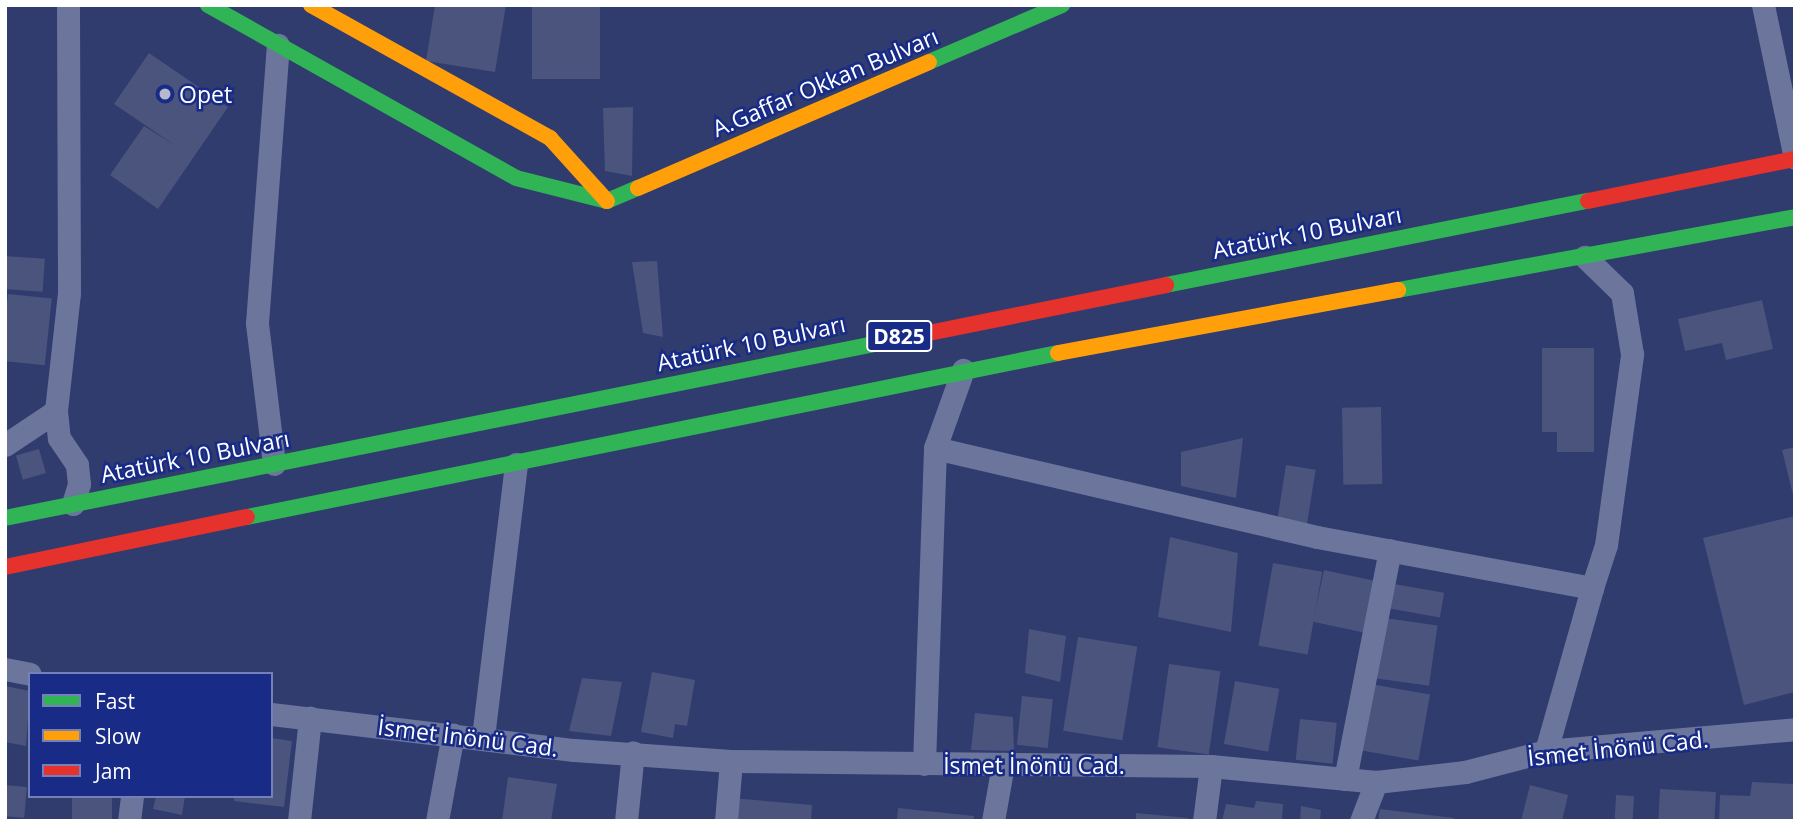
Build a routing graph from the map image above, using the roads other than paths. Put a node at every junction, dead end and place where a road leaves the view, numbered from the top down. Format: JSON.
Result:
{"nodes":[{"id":1,"x":68,"y":5,"type":"edge"},
{"id":2,"x":208,"y":5,"type":"edge"},
{"id":3,"x":311,"y":5,"type":"edge"},
{"id":4,"x":1062,"y":5,"type":"edge"},
{"id":5,"x":1763,"y":5,"type":"edge"},
{"id":6,"x":278,"y":45,"type":"junction"},
{"id":7,"x":1795,"y":158,"type":"edge"},
{"id":8,"x":607,"y":201,"type":"junction"},
{"id":9,"x":1795,"y":217,"type":"edge"},
{"id":10,"x":1585,"y":257,"type":"junction"},
{"id":11,"x":963,"y":370,"type":"junction"},
{"id":12,"x":56,"y":411,"type":"junction"},
{"id":13,"x":5,"y":445,"type":"edge"},
{"id":14,"x":935,"y":448,"type":"junction"},
{"id":15,"x":274,"y":464,"type":"junction"},
{"id":16,"x":516,"y":464,"type":"junction"},
{"id":17,"x":73,"y":504,"type":"junction"},
{"id":18,"x":5,"y":518,"type":"edge"},
{"id":19,"x":1390,"y":550,"type":"junction"},
{"id":20,"x":5,"y":567,"type":"edge"},
{"id":21,"x":1591,"y":587,"type":"junction"},
{"id":22,"x":5,"y":669,"type":"edge"},
{"id":23,"x":28,"y":674,"type":"edge"},
{"id":24,"x":273,"y":714,"type":"edge"},
{"id":25,"x":310,"y":718,"type":"junction"},
{"id":26,"x":1795,"y":729,"type":"edge"},
{"id":27,"x":453,"y":734,"type":"junction"},
{"id":28,"x":483,"y":737,"type":"junction"},
{"id":29,"x":1546,"y":751,"type":"junction"},
{"id":30,"x":633,"y":752,"type":"junction"},
{"id":31,"x":731,"y":761,"type":"junction"},
{"id":32,"x":924,"y":764,"type":"junction"},
{"id":33,"x":1003,"y":764,"type":"junction"},
{"id":34,"x":1211,"y":766,"type":"junction"},
{"id":35,"x":1345,"y":779,"type":"junction"},
{"id":36,"x":1376,"y":782,"type":"junction"},
{"id":37,"x":132,"y":798,"type":"edge"},
{"id":38,"x":129,"y":821,"type":"edge"},
{"id":39,"x":299,"y":821,"type":"edge"},
{"id":40,"x":437,"y":821,"type":"edge"},
{"id":41,"x":626,"y":821,"type":"edge"},
{"id":42,"x":726,"y":821,"type":"edge"},
{"id":43,"x":993,"y":821,"type":"edge"},
{"id":44,"x":1204,"y":821,"type":"edge"},
{"id":45,"x":1361,"y":821,"type":"edge"}],
"edges":[{"from":1,"to":12,"type":"street"},
{"from":2,"to":6,"type":"main road"},
{"from":3,"to":8,"type":"main road"},
{"from":4,"to":8,"type":"main road","name":"A.Gaffar Okkan Bulvarı"},
{"from":5,"to":7,"type":"street"},
{"from":6,"to":8,"type":"main road"},
{"from":6,"to":15,"type":"street"},
{"from":7,"to":15,"type":"main road","name":"Atatürk 10 Bulvarı","number":"D825"},
{"from":9,"to":10,"type":"main road","number":"D825"},
{"from":10,"to":11,"type":"main road","number":"D825"},
{"from":10,"to":21,"type":"street"},
{"from":11,"to":14,"type":"street"},
{"from":11,"to":16,"type":"main road","number":"D825"},
{"from":12,"to":13,"type":"street"},
{"from":12,"to":17,"type":"street"},
{"from":14,"to":19,"type":"street"},
{"from":14,"to":32,"type":"street"},
{"from":15,"to":17,"type":"main road","name":"Atatürk 10 Bulvarı","number":"D825"},
{"from":16,"to":20,"type":"main road","number":"D825"},
{"from":16,"to":28,"type":"street"},
{"from":17,"to":18,"type":"main road","name":"Atatürk 10 Bulvarı","number":"D825"},
{"from":19,"to":21,"type":"street"},
{"from":19,"to":35,"type":"street"},
{"from":21,"to":29,"type":"street"},
{"from":22,"to":23,"type":"street"},
{"from":24,"to":25,"type":"street","name":"İsmet İnönü Cad."},
{"from":25,"to":27,"type":"street","name":"İsmet İnönü Cad."},
{"from":25,"to":39,"type":"street"},
{"from":26,"to":29,"type":"street","name":"İsmet İnönü Cad."},
{"from":27,"to":28,"type":"street","name":"İsmet İnönü Cad."},
{"from":27,"to":40,"type":"street"},
{"from":28,"to":30,"type":"street","name":"İsmet İnönü Cad."},
{"from":29,"to":36,"type":"street","name":"İsmet İnönü Cad."},
{"from":30,"to":31,"type":"street","name":"İsmet İnönü Cad."},
{"from":30,"to":41,"type":"street"},
{"from":31,"to":32,"type":"street","name":"İsmet İnönü Cad."},
{"from":31,"to":42,"type":"street"},
{"from":32,"to":33,"type":"street","name":"İsmet İnönü Cad."},
{"from":33,"to":34,"type":"street","name":"İsmet İnönü Cad."},
{"from":33,"to":43,"type":"street"},
{"from":34,"to":35,"type":"street","name":"İsmet İnönü Cad."},
{"from":34,"to":44,"type":"street"},
{"from":35,"to":36,"type":"street","name":"İsmet İnönü Cad."},
{"from":36,"to":45,"type":"street"},
{"from":37,"to":38,"type":"street"}]}
